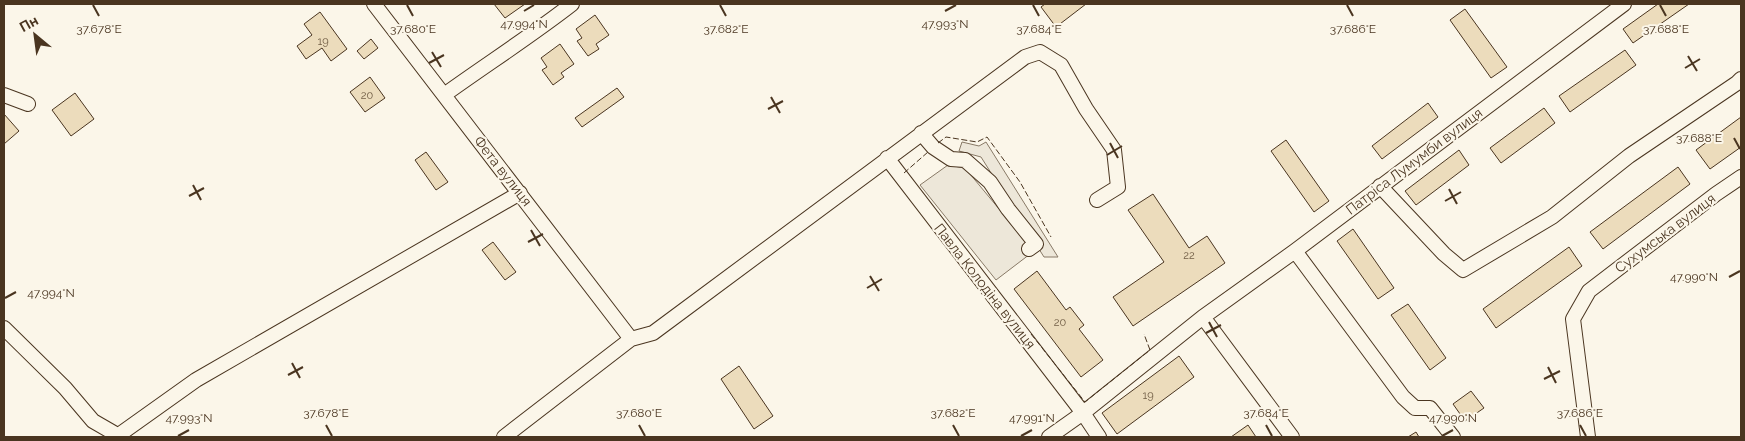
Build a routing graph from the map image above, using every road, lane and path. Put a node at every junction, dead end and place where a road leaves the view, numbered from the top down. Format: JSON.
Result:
{"nodes":[{"id":1,"x":374,"y":4,"type":"edge"},
{"id":2,"x":572,"y":4,"type":"edge"},
{"id":3,"x":1624,"y":4,"type":"edge"},
{"id":4,"x":1741,"y":79,"type":"edge"},
{"id":5,"x":444,"y":95,"type":"junction"},
{"id":6,"x":4,"y":96,"type":"edge"},
{"id":7,"x":28,"y":104,"type":"dead end"},
{"id":8,"x":921,"y":133,"type":"junction"},
{"id":9,"x":887,"y":158,"type":"junction"},
{"id":10,"x":1741,"y":177,"type":"edge"},
{"id":11,"x":1380,"y":186,"type":"junction"},
{"id":12,"x":520,"y":193,"type":"junction"},
{"id":13,"x":1097,"y":200,"type":"dead end"},
{"id":14,"x":1036,"y":244,"type":"dead end"},
{"id":15,"x":1295,"y":251,"type":"junction"},
{"id":16,"x":1203,"y":317,"type":"junction"},
{"id":17,"x":4,"y":328,"type":"edge"},
{"id":18,"x":631,"y":339,"type":"junction"},
{"id":19,"x":1083,"y":413,"type":"junction"},
{"id":20,"x":117,"y":436,"type":"edge"},
{"id":21,"x":504,"y":437,"type":"edge"},
{"id":22,"x":1049,"y":437,"type":"edge"},
{"id":23,"x":1099,"y":437,"type":"edge"},
{"id":24,"x":1292,"y":437,"type":"edge"},
{"id":25,"x":1453,"y":437,"type":"edge"},
{"id":26,"x":1588,"y":437,"type":"edge"}],
"edges":[{"from":1,"to":5,"type":"street","name":"Фета вулиця"},
{"from":2,"to":5,"type":"street"},
{"from":3,"to":11,"type":"street","name":"Патріса Лумумби вулиця"},
{"from":4,"to":11,"type":"street"},
{"from":5,"to":12,"type":"street","name":"Фета вулиця"},
{"from":6,"to":7,"type":"street"},
{"from":8,"to":9,"type":"street"},
{"from":8,"to":13,"type":"street"},
{"from":8,"to":14,"type":"street"},
{"from":9,"to":18,"type":"street"},
{"from":9,"to":19,"type":"street","name":"Павла Колодіна вулиця"},
{"from":10,"to":26,"type":"street","name":"Сухумська вулиця"},
{"from":11,"to":15,"type":"street","name":"Патріса Лумумби вулиця"},
{"from":12,"to":18,"type":"street","name":"Фета вулиця"},
{"from":12,"to":20,"type":"street"},
{"from":15,"to":16,"type":"street","name":"Патріса Лумумби вулиця"},
{"from":15,"to":25,"type":"street"},
{"from":16,"to":19,"type":"street","name":"Патріса Лумумби вулиця"},
{"from":16,"to":24,"type":"street"},
{"from":17,"to":20,"type":"street"},
{"from":18,"to":21,"type":"street"},
{"from":19,"to":22,"type":"street"},
{"from":19,"to":23,"type":"street","name":"Павла Колодіна вулиця"}]}
